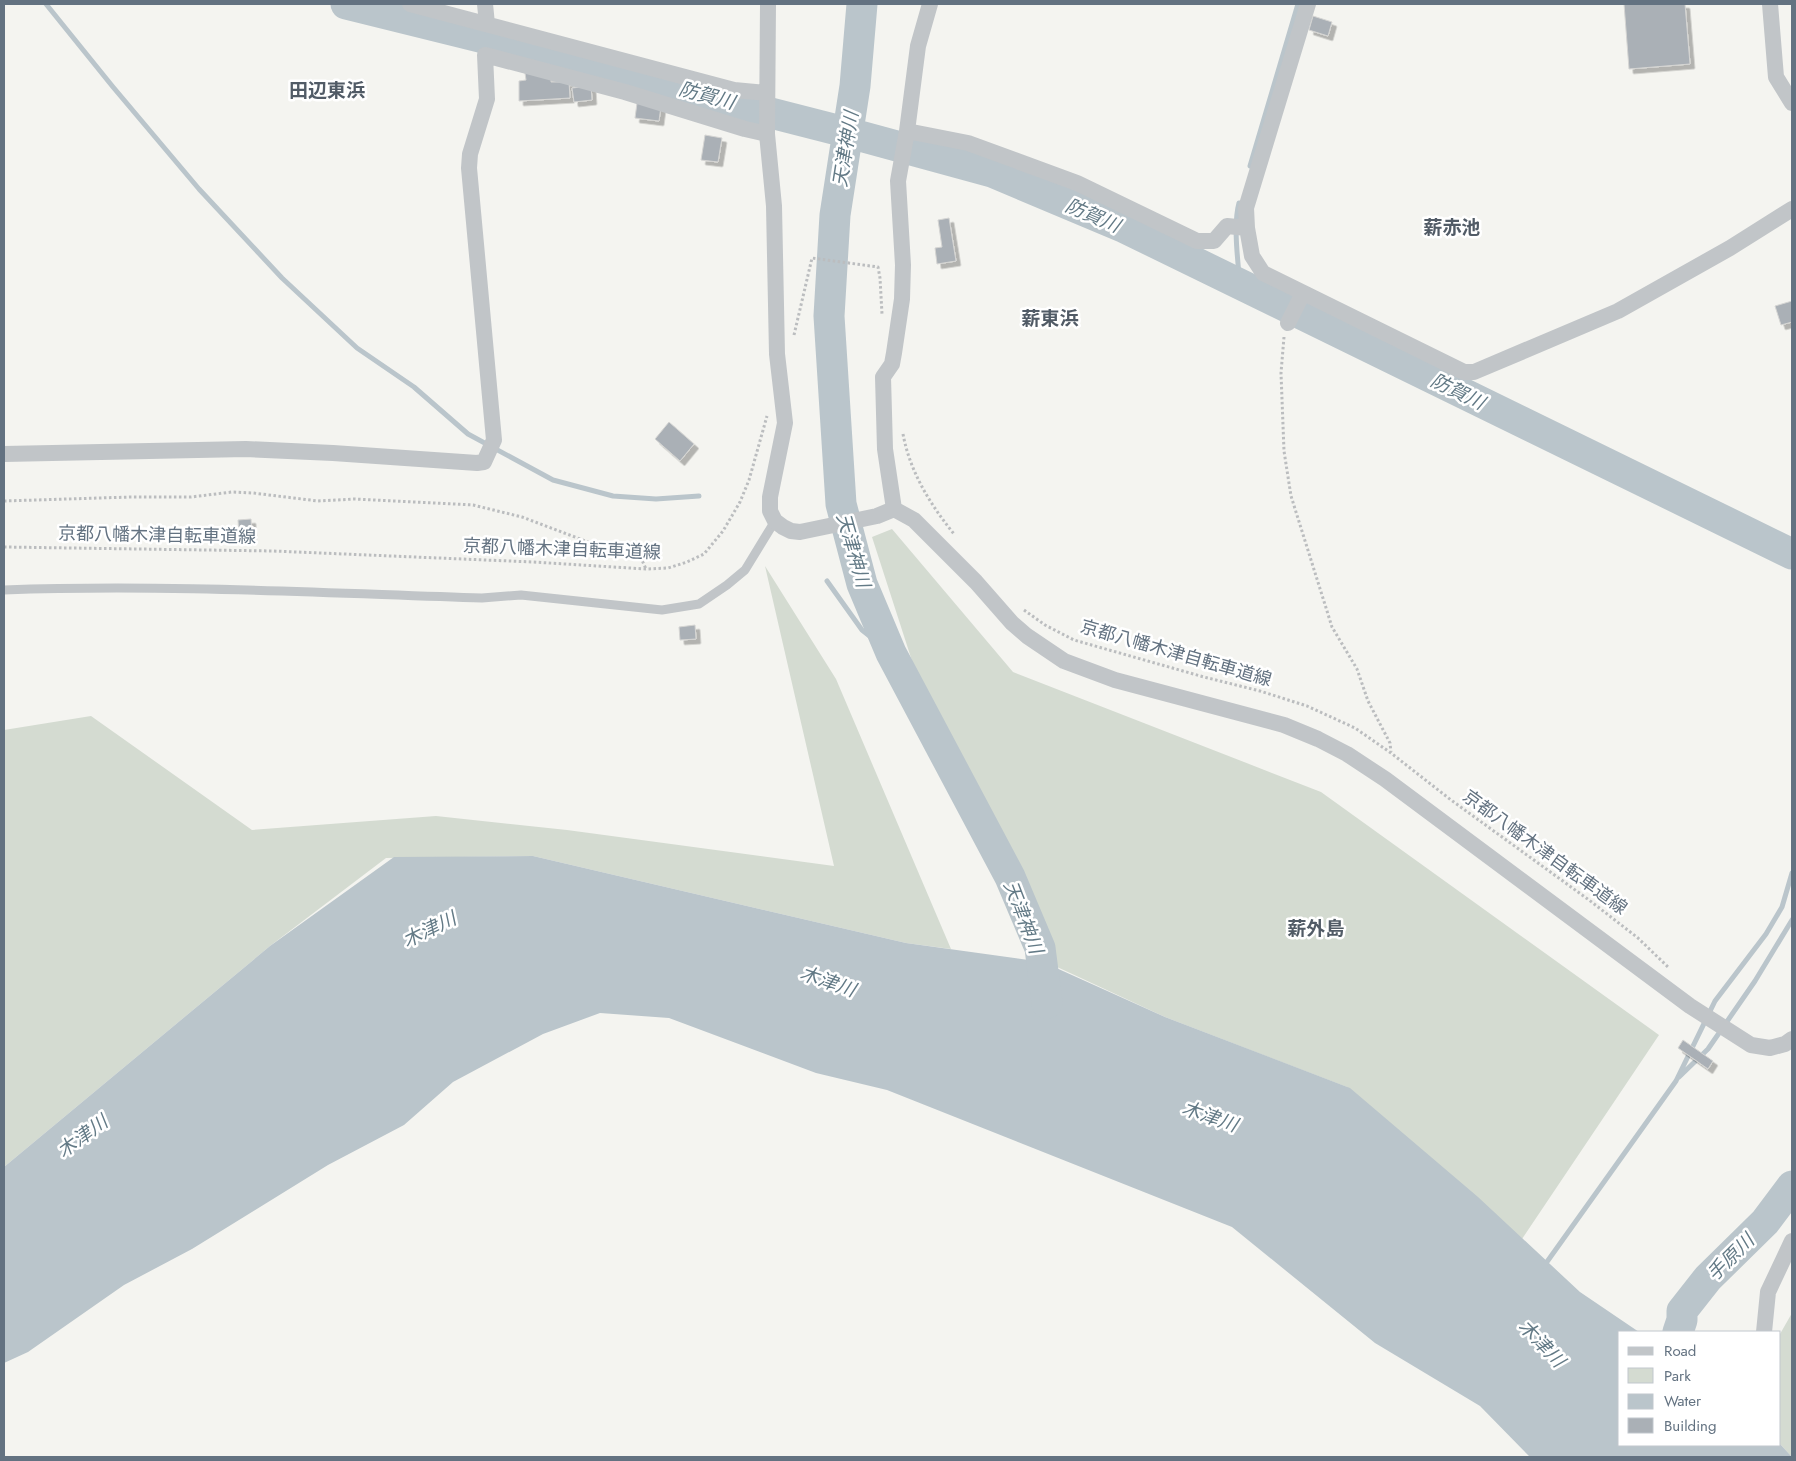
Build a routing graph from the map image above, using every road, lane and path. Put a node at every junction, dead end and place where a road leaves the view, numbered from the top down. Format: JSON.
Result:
{"nodes":[{"id":1,"x":410,"y":4,"type":"edge"},
{"id":2,"x":485,"y":4,"type":"edge"},
{"id":3,"x":768,"y":4,"type":"edge"},
{"id":4,"x":930,"y":4,"type":"edge"},
{"id":5,"x":1308,"y":4,"type":"edge"},
{"id":6,"x":1770,"y":4,"type":"edge"},
{"id":7,"x":488,"y":24,"type":"junction"},
{"id":8,"x":767,"y":93,"type":"junction"},
{"id":9,"x":1792,"y":103,"type":"edge"},
{"id":10,"x":907,"y":131,"type":"junction"},
{"id":11,"x":768,"y":134,"type":"junction"},
{"id":12,"x":1792,"y":209,"type":"edge"},
{"id":13,"x":1247,"y":228,"type":"junction"},
{"id":14,"x":1301,"y":296,"type":"junction"},
{"id":15,"x":882,"y":319,"type":"dead end"},
{"id":16,"x":1288,"y":323,"type":"joint"},
{"id":17,"x":793,"y":342,"type":"dead end"},
{"id":18,"x":768,"y":413,"type":"dead end"},
{"id":19,"x":902,"y":428,"type":"dead end"},
{"id":20,"x":4,"y":454,"type":"edge"},
{"id":21,"x":4,"y":501,"type":"edge"},
{"id":22,"x":894,"y":509,"type":"junction"},
{"id":23,"x":775,"y":521,"type":"junction"},
{"id":24,"x":959,"y":540,"type":"dead end"},
{"id":25,"x":4,"y":547,"type":"edge"},
{"id":26,"x":646,"y":569,"type":"junction"},
{"id":27,"x":4,"y":590,"type":"edge"},
{"id":28,"x":1022,"y":608,"type":"dead end"},
{"id":29,"x":1391,"y":753,"type":"junction"},
{"id":30,"x":1674,"y":972,"type":"dead end"},
{"id":31,"x":1792,"y":1039,"type":"edge"},
{"id":32,"x":1792,"y":1241,"type":"edge"},
{"id":33,"x":1764,"y":1331,"type":"edge"}],
"edges":[{"from":1,"to":7,"type":"street"},
{"from":2,"to":7,"type":"street"},
{"from":3,"to":8,"type":"street"},
{"from":4,"to":10,"type":"street"},
{"from":5,"to":13,"type":"street"},
{"from":6,"to":9,"type":"street"},
{"from":7,"to":8,"type":"street"},
{"from":8,"to":11,"type":"street"},
{"from":10,"to":13,"type":"street"},
{"from":10,"to":22,"type":"street"},
{"from":11,"to":20,"type":"street"},
{"from":11,"to":23,"type":"street"},
{"from":12,"to":14,"type":"street"},
{"from":13,"to":14,"type":"street"},
{"from":14,"to":16,"type":"street"},
{"from":15,"to":17,"type":"path"},
{"from":16,"to":29,"type":"path"},
{"from":18,"to":26,"type":"path","name":"京都八幡木津自転車道線"},
{"from":19,"to":24,"type":"path"},
{"from":21,"to":26,"type":"path"},
{"from":22,"to":23,"type":"street"},
{"from":22,"to":31,"type":"street"},
{"from":23,"to":27,"type":"lane"},
{"from":25,"to":26,"type":"path","name":"京都八幡木津自転車道線"},
{"from":28,"to":29,"type":"path","name":"京都八幡木津自転車道線"},
{"from":29,"to":30,"type":"path","name":"京都八幡木津自転車道線"},
{"from":32,"to":33,"type":"street"}]}
